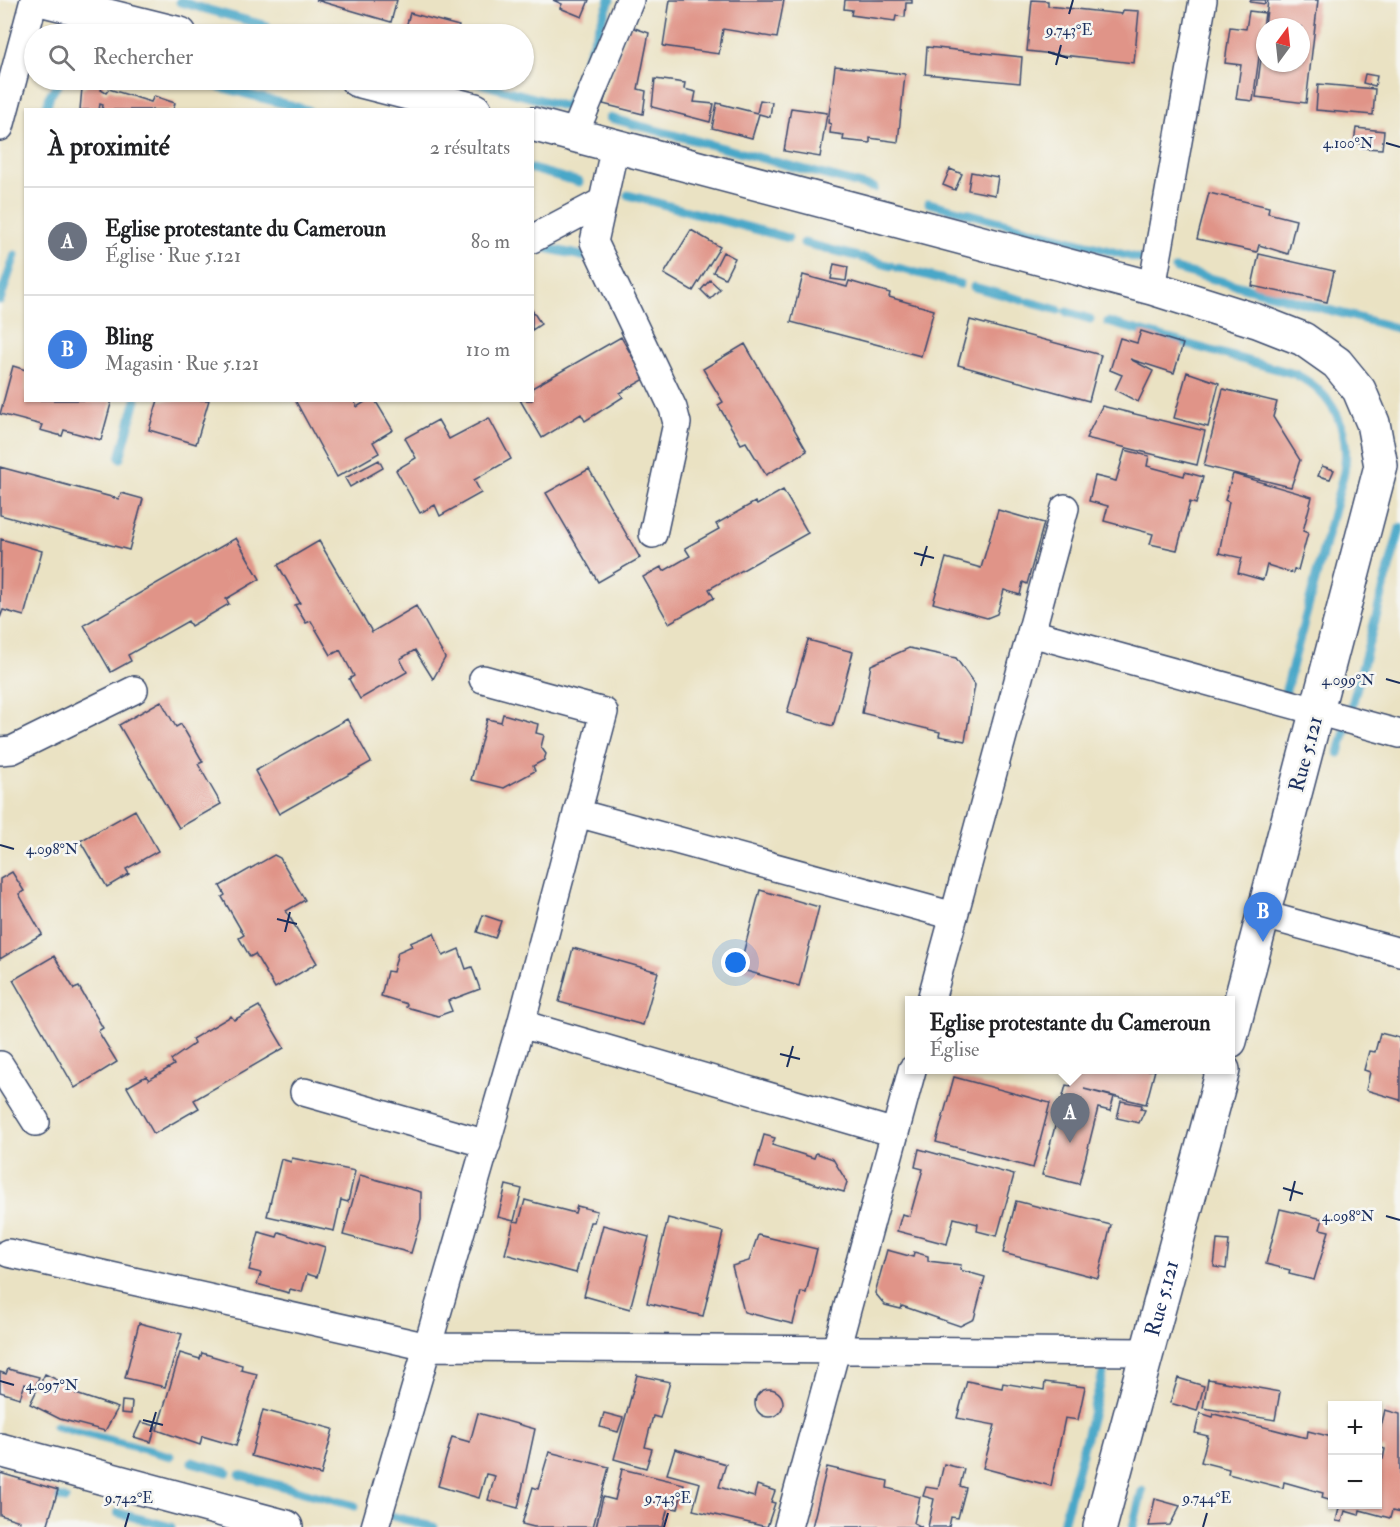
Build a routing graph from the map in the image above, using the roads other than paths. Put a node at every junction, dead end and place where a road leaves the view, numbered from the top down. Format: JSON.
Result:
{"nodes":[{"id":1,"x":34,"y":0,"type":"edge"},
{"id":2,"x":44,"y":0,"type":"edge"},
{"id":3,"x":630,"y":0,"type":"edge"},
{"id":4,"x":1203,"y":0,"type":"edge"},
{"id":5,"x":28,"y":24,"type":"edge"},
{"id":6,"x":140,"y":24,"type":"edge"},
{"id":7,"x":24,"y":37,"type":"edge"},
{"id":8,"x":396,"y":90,"type":"edge"},
{"id":9,"x":467,"y":108,"type":"edge"},
{"id":10,"x":534,"y":125,"type":"edge"},
{"id":11,"x":0,"y":127,"type":"edge"},
{"id":12,"x":574,"y":135,"type":"junction"},
{"id":13,"x":615,"y":146,"type":"junction"},
{"id":14,"x":600,"y":203,"type":"junction"},
{"id":15,"x":534,"y":238,"type":"edge"},
{"id":16,"x":1152,"y":288,"type":"junction"},
{"id":17,"x":1065,"y":508,"type":"dead end"},
{"id":18,"x":653,"y":534,"type":"dead end"},
{"id":19,"x":1031,"y":633,"type":"junction"},
{"id":20,"x":483,"y":679,"type":"dead end"},
{"id":21,"x":134,"y":690,"type":"dead end"},
{"id":22,"x":1317,"y":713,"type":"junction"},
{"id":23,"x":1400,"y":734,"type":"edge"},
{"id":24,"x":0,"y":751,"type":"edge"},
{"id":25,"x":577,"y":813,"type":"junction"},
{"id":26,"x":1264,"y":915,"type":"junction"},
{"id":27,"x":954,"y":916,"type":"junction"},
{"id":28,"x":1400,"y":952,"type":"edge"},
{"id":29,"x":932,"y":996,"type":"edge"},
{"id":30,"x":1235,"y":1022,"type":"edge"},
{"id":31,"x":521,"y":1024,"type":"junction"},
{"id":32,"x":0,"y":1065,"type":"edge"},
{"id":33,"x":911,"y":1074,"type":"edge"},
{"id":34,"x":1222,"y":1074,"type":"edge"},
{"id":35,"x":304,"y":1092,"type":"dead end"},
{"id":36,"x":36,"y":1122,"type":"dead end"},
{"id":37,"x":895,"y":1133,"type":"junction"},
{"id":38,"x":486,"y":1144,"type":"junction"},
{"id":39,"x":8,"y":1253,"type":"dead end"},
{"id":40,"x":428,"y":1347,"type":"junction"},
{"id":41,"x":836,"y":1350,"type":"junction"},
{"id":42,"x":1147,"y":1352,"type":"junction"},
{"id":43,"x":0,"y":1450,"type":"edge"},
{"id":44,"x":286,"y":1527,"type":"edge"},
{"id":45,"x":375,"y":1527,"type":"edge"},
{"id":46,"x":788,"y":1527,"type":"edge"},
{"id":47,"x":1100,"y":1527,"type":"edge"}],
"edges":[{"from":1,"to":5,"type":"street"},
{"from":2,"to":6,"type":"street"},
{"from":3,"to":12,"type":"street"},
{"from":4,"to":16,"type":"street"},
{"from":7,"to":11,"type":"street"},
{"from":8,"to":9,"type":"street"},
{"from":10,"to":12,"type":"street"},
{"from":12,"to":13,"type":"street"},
{"from":13,"to":14,"type":"street"},
{"from":13,"to":16,"type":"street"},
{"from":14,"to":15,"type":"street"},
{"from":14,"to":18,"type":"street"},
{"from":16,"to":22,"type":"street","name":"Rue 5.121"},
{"from":17,"to":19,"type":"street"},
{"from":19,"to":22,"type":"street"},
{"from":19,"to":27,"type":"street"},
{"from":20,"to":25,"type":"street"},
{"from":21,"to":24,"type":"street"},
{"from":22,"to":23,"type":"street"},
{"from":22,"to":26,"type":"street","name":"Rue 5.121"},
{"from":25,"to":27,"type":"street"},
{"from":25,"to":31,"type":"street"},
{"from":26,"to":28,"type":"street"},
{"from":26,"to":30,"type":"street","name":"Rue 5.121"},
{"from":27,"to":29,"type":"street"},
{"from":31,"to":37,"type":"street"},
{"from":31,"to":38,"type":"street"},
{"from":32,"to":36,"type":"street"},
{"from":33,"to":37,"type":"street"},
{"from":34,"to":42,"type":"street","name":"Rue 5.121"},
{"from":35,"to":38,"type":"street"},
{"from":37,"to":41,"type":"street"},
{"from":38,"to":40,"type":"street"},
{"from":39,"to":40,"type":"street"},
{"from":40,"to":41,"type":"street"},
{"from":40,"to":45,"type":"street"},
{"from":41,"to":42,"type":"street"},
{"from":41,"to":46,"type":"street"},
{"from":42,"to":47,"type":"street","name":"Rue 5.121"},
{"from":43,"to":44,"type":"street"}]}
